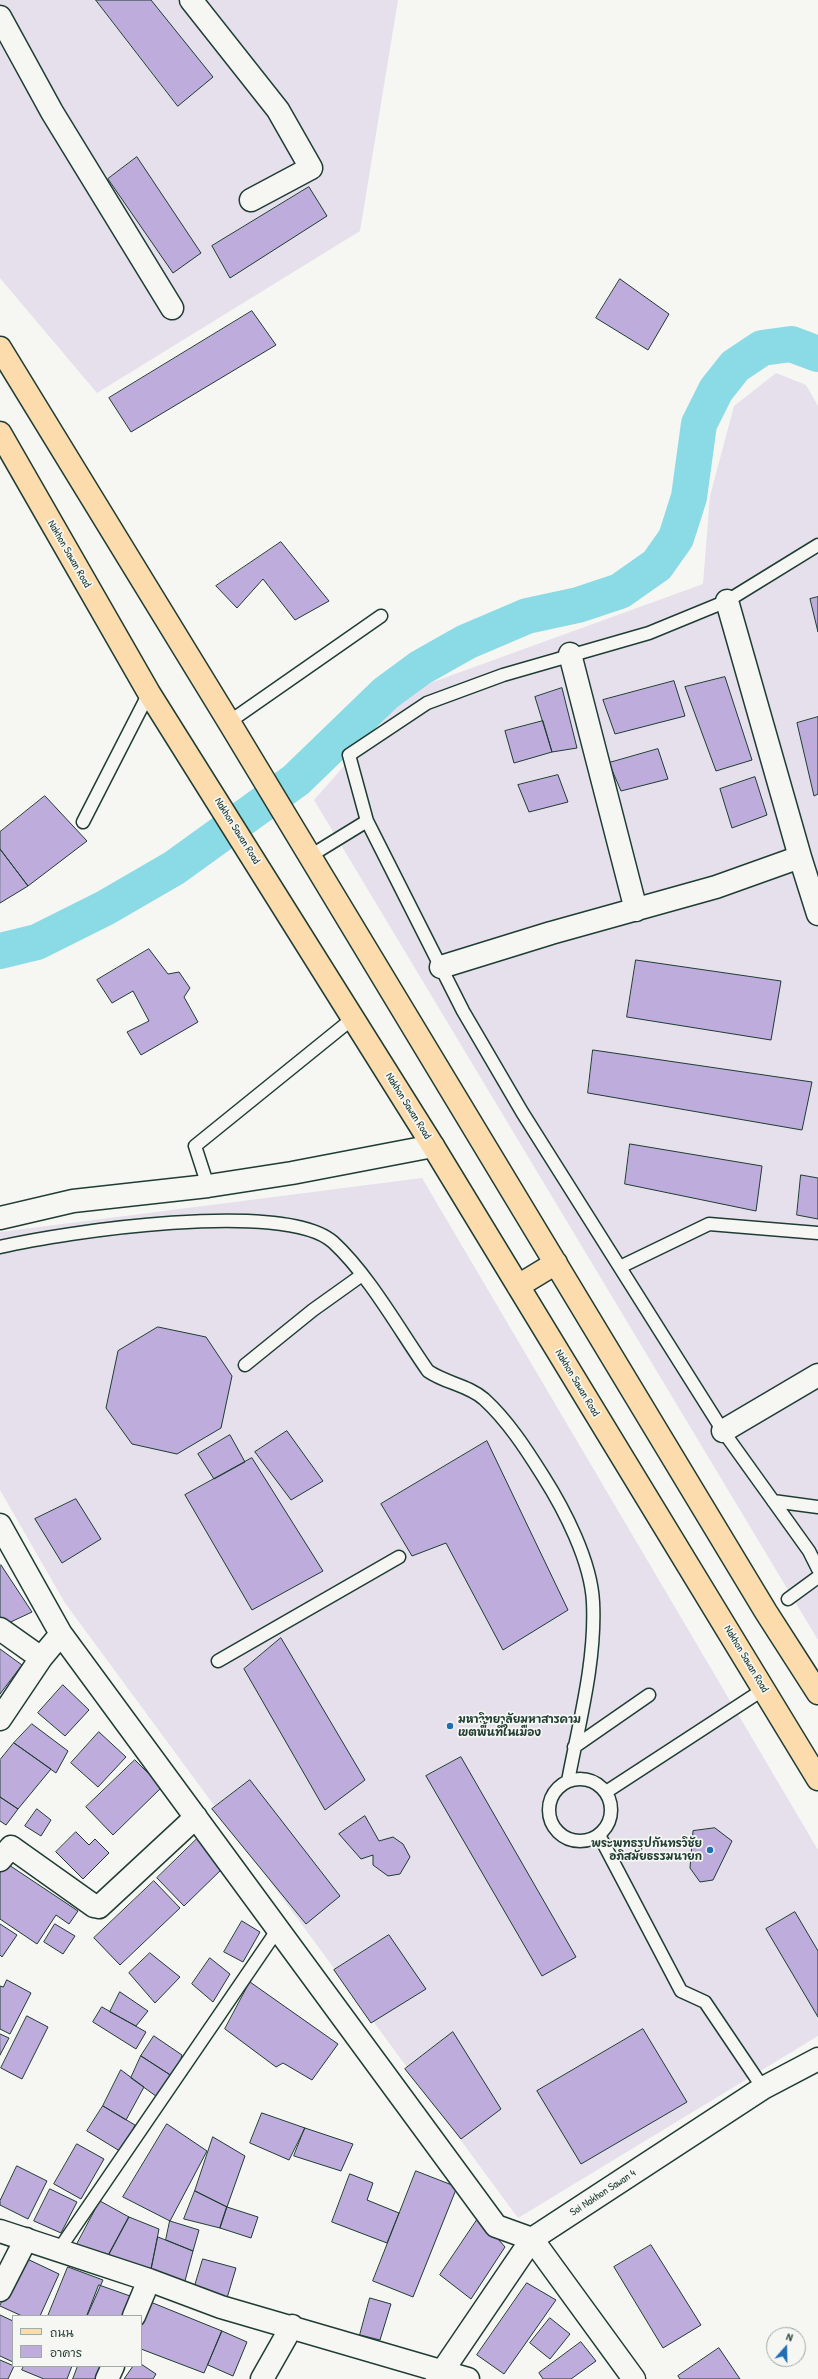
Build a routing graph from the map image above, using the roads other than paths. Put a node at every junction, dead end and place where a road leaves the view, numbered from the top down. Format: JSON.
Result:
{"nodes":[{"id":1,"x":191,"y":0,"type":"edge"},
{"id":2,"x":0,"y":16,"type":"edge"},
{"id":3,"x":251,"y":200,"type":"dead end"},
{"id":4,"x":172,"y":308,"type":"dead end"},
{"id":5,"x":0,"y":348,"type":"edge"},
{"id":6,"x":0,"y":433,"type":"edge"},
{"id":7,"x":818,"y":546,"type":"edge"},
{"id":8,"x":727,"y":601,"type":"junction"},
{"id":9,"x":381,"y":616,"type":"dead end"},
{"id":10,"x":570,"y":654,"type":"junction"},
{"id":11,"x":149,"y":693,"type":"junction"},
{"id":12,"x":228,"y":722,"type":"junction"},
{"id":13,"x":367,"y":821,"type":"junction"},
{"id":14,"x":83,"y":822,"type":"dead end"},
{"id":15,"x":305,"y":849,"type":"junction"},
{"id":16,"x":800,"y":857,"type":"junction"},
{"id":17,"x":636,"y":910,"type":"junction"},
{"id":18,"x":818,"y":914,"type":"edge"},
{"id":19,"x":441,"y":967,"type":"junction"},
{"id":20,"x":352,"y":1019,"type":"junction"},
{"id":21,"x":433,"y":1146,"type":"junction"},
{"id":22,"x":208,"y":1186,"type":"junction"},
{"id":23,"x":0,"y":1218,"type":"edge"},
{"id":24,"x":818,"y":1233,"type":"edge"},
{"id":25,"x":0,"y":1247,"type":"edge"},
{"id":26,"x":556,"y":1263,"type":"junction"},
{"id":27,"x":620,"y":1268,"type":"junction"},
{"id":28,"x":362,"y":1275,"type":"junction"},
{"id":29,"x":518,"y":1286,"type":"junction"},
{"id":30,"x":245,"y":1365,"type":"dead end"},
{"id":31,"x":818,"y":1375,"type":"edge"},
{"id":32,"x":723,"y":1431,"type":"junction"},
{"id":33,"x":773,"y":1501,"type":"junction"},
{"id":34,"x":818,"y":1508,"type":"edge"},
{"id":35,"x":0,"y":1525,"type":"edge"},
{"id":36,"x":399,"y":1557,"type":"dead end"},
{"id":37,"x":818,"y":1569,"type":"edge"},
{"id":38,"x":818,"y":1577,"type":"edge"},
{"id":39,"x":788,"y":1599,"type":"dead end"},
{"id":40,"x":0,"y":1629,"type":"edge"},
{"id":41,"x":61,"y":1634,"type":"junction"},
{"id":42,"x":41,"y":1658,"type":"junction"},
{"id":43,"x":218,"y":1661,"type":"dead end"},
{"id":44,"x":815,"y":1681,"type":"edge"},
{"id":45,"x":764,"y":1689,"type":"junction"},
{"id":46,"x":649,"y":1695,"type":"dead end"},
{"id":47,"x":0,"y":1719,"type":"edge"},
{"id":48,"x":574,"y":1747,"type":"junction"},
{"id":49,"x":818,"y":1779,"type":"edge"},
{"id":50,"x":568,"y":1781,"type":"junction"},
{"id":51,"x":606,"y":1792,"type":"junction"},
{"id":52,"x":196,"y":1817,"type":"junction"},
{"id":53,"x":599,"y":1836,"type":"junction"},
{"id":54,"x":0,"y":1860,"type":"edge"},
{"id":55,"x":278,"y":1929,"type":"junction"},
{"id":56,"x":818,"y":2059,"type":"edge"},
{"id":57,"x":763,"y":2088,"type":"junction"},
{"id":58,"x":0,"y":2231,"type":"edge"},
{"id":59,"x":26,"y":2239,"type":"junction"},
{"id":60,"x":532,"y":2239,"type":"junction"},
{"id":61,"x":58,"y":2250,"type":"junction"},
{"id":62,"x":149,"y":2280,"type":"junction"},
{"id":63,"x":0,"y":2290,"type":"edge"},
{"id":64,"x":134,"y":2315,"type":"edge"},
{"id":65,"x":292,"y":2326,"type":"junction"},
{"id":66,"x":113,"y":2367,"type":"edge"},
{"id":67,"x":439,"y":2375,"type":"edge"},
{"id":68,"x":107,"y":2379,"type":"edge"},
{"id":69,"x":262,"y":2379,"type":"edge"},
{"id":70,"x":468,"y":2379,"type":"edge"},
{"id":71,"x":634,"y":2379,"type":"edge"}],
"edges":[{"from":1,"to":3,"type":"street"},
{"from":2,"to":4,"type":"street"},
{"from":5,"to":12,"type":"main road"},
{"from":6,"to":11,"type":"main road","name":"Nakhon Sawan Road"},
{"from":7,"to":8,"type":"lane"},
{"from":8,"to":10,"type":"lane"},
{"from":8,"to":16,"type":"street"},
{"from":9,"to":12,"type":"lane"},
{"from":10,"to":13,"type":"lane"},
{"from":10,"to":17,"type":"street"},
{"from":11,"to":14,"type":"lane"},
{"from":11,"to":20,"type":"main road","name":"Nakhon Sawan Road"},
{"from":12,"to":15,"type":"main road"},
{"from":13,"to":15,"type":"lane"},
{"from":13,"to":19,"type":"lane"},
{"from":15,"to":26,"type":"main road"},
{"from":16,"to":17,"type":"street"},
{"from":16,"to":18,"type":"street"},
{"from":17,"to":19,"type":"street"},
{"from":19,"to":27,"type":"lane"},
{"from":20,"to":21,"type":"main road","name":"Nakhon Sawan Road"},
{"from":20,"to":22,"type":"lane"},
{"from":21,"to":22,"type":"street"},
{"from":21,"to":29,"type":"main road","name":"Nakhon Sawan Road"},
{"from":22,"to":23,"type":"street"},
{"from":24,"to":27,"type":"lane"},
{"from":25,"to":28,"type":"lane"},
{"from":26,"to":29,"type":"main road"},
{"from":26,"to":44,"type":"main road"},
{"from":27,"to":32,"type":"lane"},
{"from":28,"to":30,"type":"lane"},
{"from":28,"to":48,"type":"lane"},
{"from":29,"to":45,"type":"main road","name":"Nakhon Sawan Road"},
{"from":31,"to":32,"type":"street"},
{"from":32,"to":33,"type":"lane"},
{"from":33,"to":34,"type":"lane"},
{"from":33,"to":37,"type":"lane"},
{"from":35,"to":41,"type":"street"},
{"from":36,"to":43,"type":"lane"},
{"from":38,"to":39,"type":"lane"},
{"from":40,"to":42,"type":"street"},
{"from":41,"to":42,"type":"street"},
{"from":41,"to":52,"type":"street"},
{"from":42,"to":47,"type":"street"},
{"from":45,"to":49,"type":"main road","name":"Nakhon Sawan Road"},
{"from":45,"to":51,"type":"lane"},
{"from":46,"to":48,"type":"lane"},
{"from":48,"to":50,"type":"lane"},
{"from":50,"to":51,"type":"lane"},
{"from":50,"to":53,"type":"lane"},
{"from":51,"to":53,"type":"lane"},
{"from":52,"to":54,"type":"street"},
{"from":52,"to":55,"type":"street"},
{"from":53,"to":57,"type":"lane"},
{"from":55,"to":60,"type":"street"},
{"from":55,"to":61,"type":"lane"},
{"from":56,"to":57,"type":"street","name":"Soi Nakhon Sawan 4"},
{"from":57,"to":60,"type":"street","name":"Soi Nakhon Sawan 4"},
{"from":58,"to":59,"type":"street"},
{"from":59,"to":61,"type":"street"},
{"from":59,"to":63,"type":"street"},
{"from":60,"to":67,"type":"street","name":"Soi Nakhon Sawan 4"},
{"from":60,"to":71,"type":"street"},
{"from":61,"to":62,"type":"street"},
{"from":62,"to":64,"type":"street"},
{"from":62,"to":65,"type":"street"},
{"from":65,"to":67,"type":"street"},
{"from":65,"to":69,"type":"street"},
{"from":66,"to":68,"type":"street"},
{"from":67,"to":70,"type":"street"}]}
